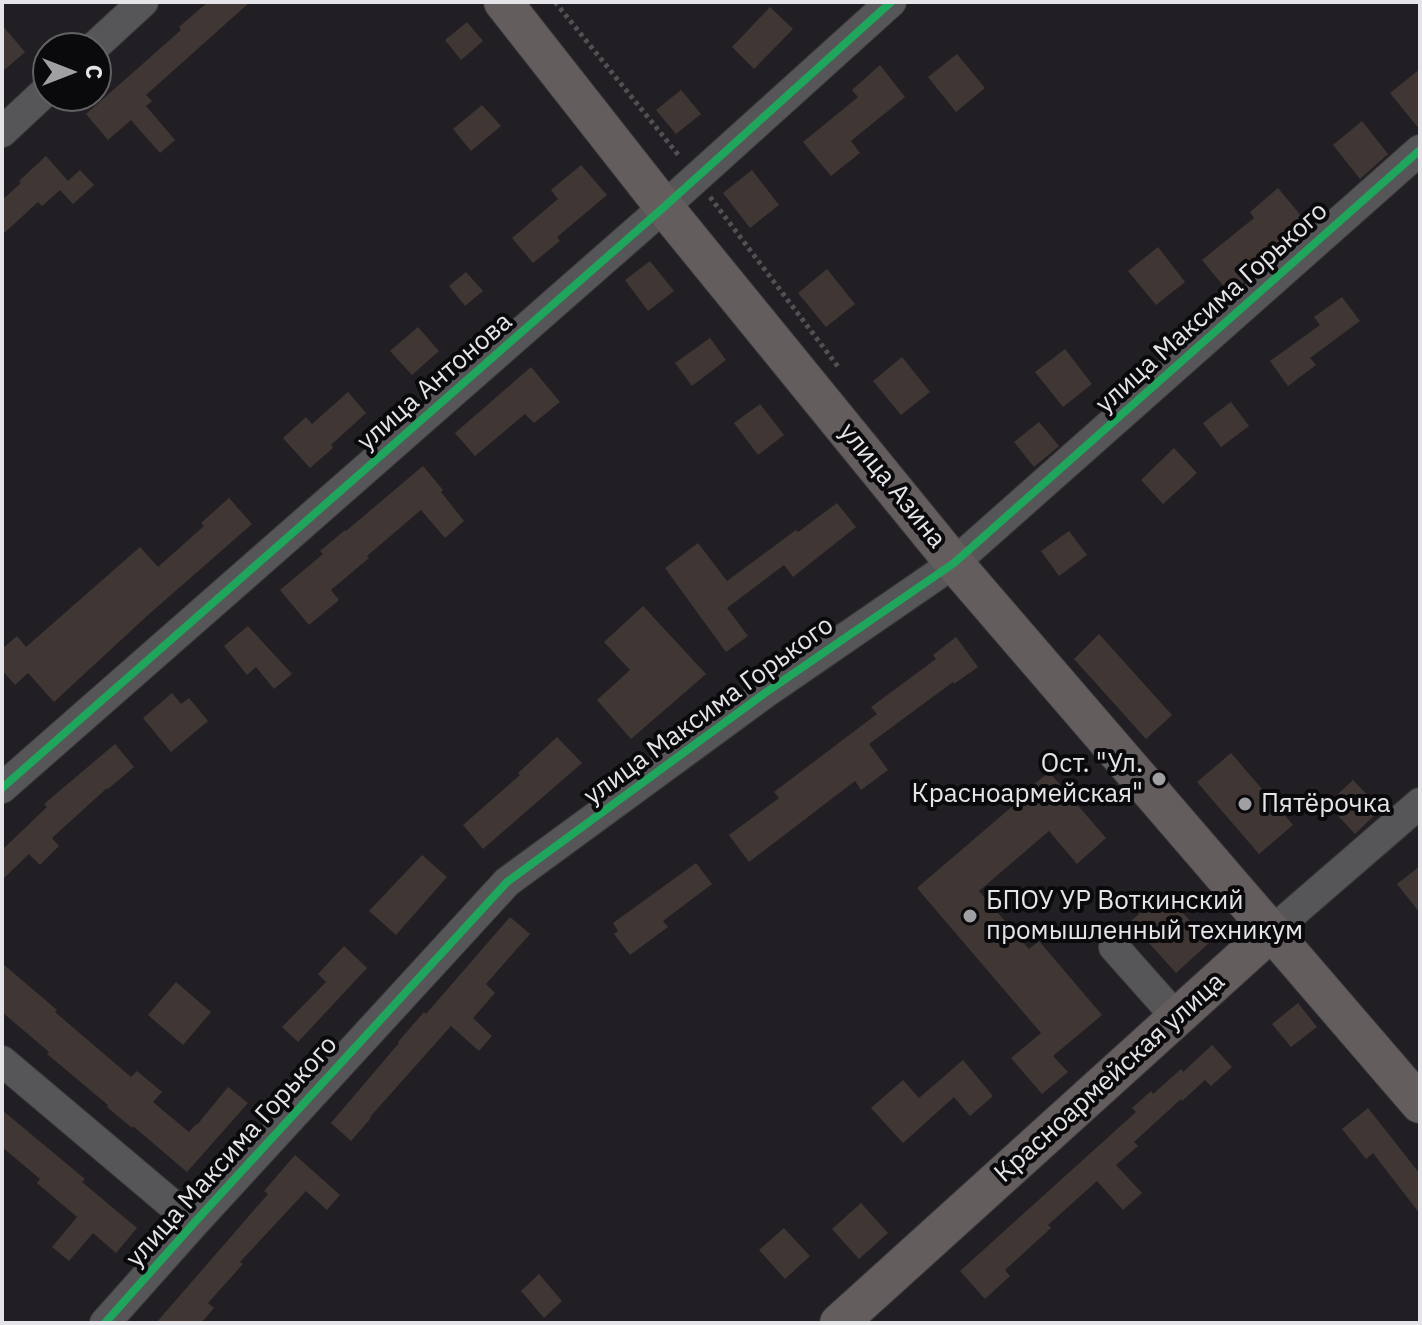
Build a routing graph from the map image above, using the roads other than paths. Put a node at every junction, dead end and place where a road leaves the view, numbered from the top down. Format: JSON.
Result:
{"nodes":[{"id":1,"x":143,"y":2,"type":"edge"},
{"id":2,"x":503,"y":2,"type":"edge"},
{"id":3,"x":891,"y":2,"type":"edge"},
{"id":4,"x":110,"y":32,"type":"edge"},
{"id":5,"x":32,"y":104,"type":"edge"},
{"id":6,"x":2,"y":132,"type":"edge"},
{"id":7,"x":1420,"y":150,"type":"edge"},
{"id":8,"x":664,"y":207,"type":"junction"},
{"id":9,"x":954,"y":563,"type":"junction"},
{"id":10,"x":2,"y":788,"type":"edge"},
{"id":11,"x":1420,"y":803,"type":"edge"},
{"id":12,"x":1271,"y":932,"type":"junction"},
{"id":13,"x":1114,"y":947,"type":"dead end"},
{"id":14,"x":1177,"y":1018,"type":"junction"},
{"id":15,"x":2,"y":1061,"type":"edge"},
{"id":16,"x":1420,"y":1104,"type":"edge"},
{"id":17,"x":194,"y":1223,"type":"junction"},
{"id":18,"x":105,"y":1323,"type":"edge"},
{"id":19,"x":839,"y":1323,"type":"edge"}],
"edges":[{"from":1,"to":4,"type":"street"},
{"from":2,"to":8,"type":"main road","name":"улица Азина"},
{"from":3,"to":8,"type":"street","name":"улица Антонова"},
{"from":5,"to":6,"type":"street"},
{"from":7,"to":9,"type":"street","name":"улица Максима Горького"},
{"from":8,"to":9,"type":"main road","name":"улица Азина"},
{"from":8,"to":10,"type":"street","name":"улица Антонова"},
{"from":9,"to":12,"type":"main road","name":"улица Азина"},
{"from":9,"to":17,"type":"street","name":"улица Максима Горького"},
{"from":11,"to":12,"type":"street","name":"Красноармейская улица"},
{"from":12,"to":14,"type":"main road","name":"Красноармейская улица"},
{"from":12,"to":16,"type":"main road","name":"улица Азина"},
{"from":13,"to":14,"type":"street"},
{"from":14,"to":19,"type":"main road","name":"Красноармейская улица"},
{"from":15,"to":17,"type":"street"},
{"from":17,"to":18,"type":"street","name":"улица Максима Горького"}]}
